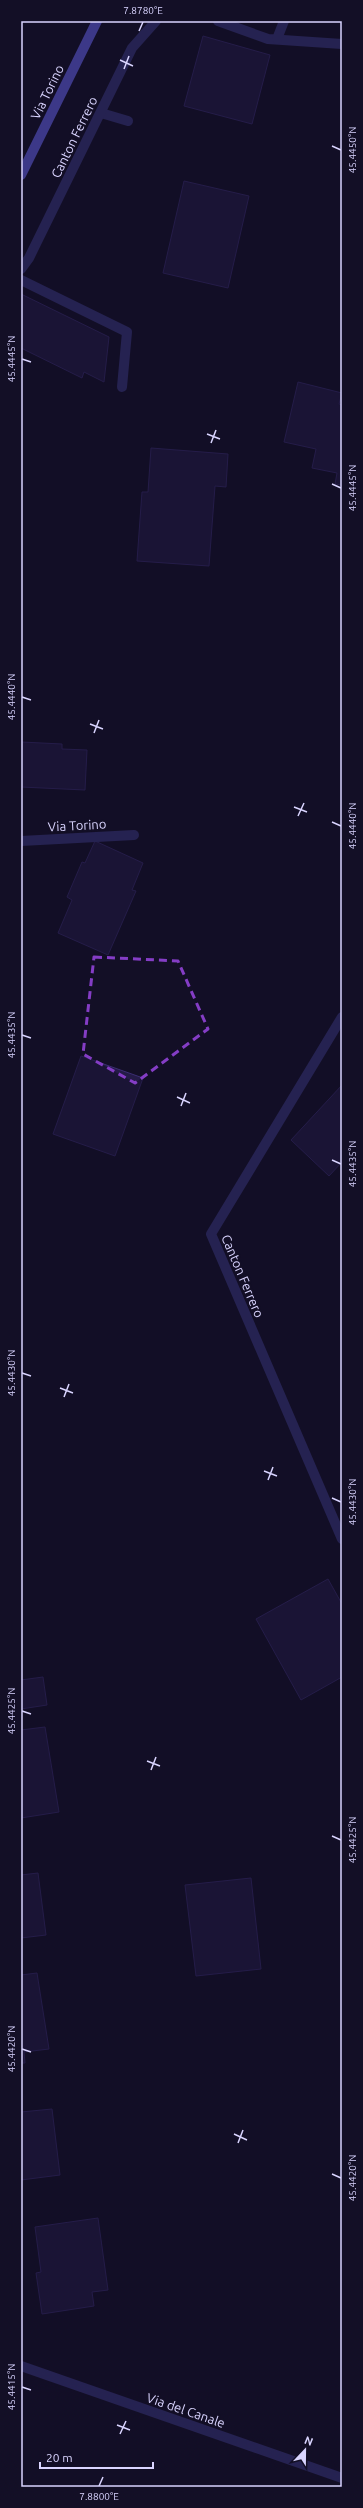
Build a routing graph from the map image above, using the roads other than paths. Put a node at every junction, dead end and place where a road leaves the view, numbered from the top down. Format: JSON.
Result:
{"nodes":[{"id":1,"x":97,"y":21,"type":"edge"},
{"id":2,"x":156,"y":21,"type":"edge"},
{"id":3,"x":218,"y":21,"type":"edge"},
{"id":4,"x":284,"y":21,"type":"edge"},
{"id":5,"x":277,"y":39,"type":"junction"},
{"id":6,"x":342,"y":44,"type":"edge"},
{"id":7,"x":101,"y":113,"type":"junction"},
{"id":8,"x":128,"y":121,"type":"dead end"},
{"id":9,"x":21,"y":175,"type":"edge"},
{"id":10,"x":21,"y":269,"type":"edge"},
{"id":11,"x":21,"y":280,"type":"edge"},
{"id":12,"x":122,"y":387,"type":"dead end"},
{"id":13,"x":134,"y":835,"type":"dead end"},
{"id":14,"x":21,"y":841,"type":"edge"},
{"id":15,"x":342,"y":1017,"type":"edge"},
{"id":16,"x":342,"y":1539,"type":"edge"},
{"id":17,"x":21,"y":2366,"type":"edge"},
{"id":18,"x":342,"y":2478,"type":"edge"}],
"edges":[{"from":1,"to":9,"type":"street","name":"Via Torino"},
{"from":2,"to":7,"type":"street","name":"Canton Ferrero"},
{"from":3,"to":5,"type":"street"},
{"from":4,"to":5,"type":"street"},
{"from":5,"to":6,"type":"street"},
{"from":7,"to":8,"type":"street"},
{"from":7,"to":10,"type":"street","name":"Canton Ferrero"},
{"from":11,"to":12,"type":"street"},
{"from":13,"to":14,"type":"street","name":"Via Torino"},
{"from":15,"to":16,"type":"street","name":"Canton Ferrero"},
{"from":17,"to":18,"type":"street","name":"Via del Canale"}]}
